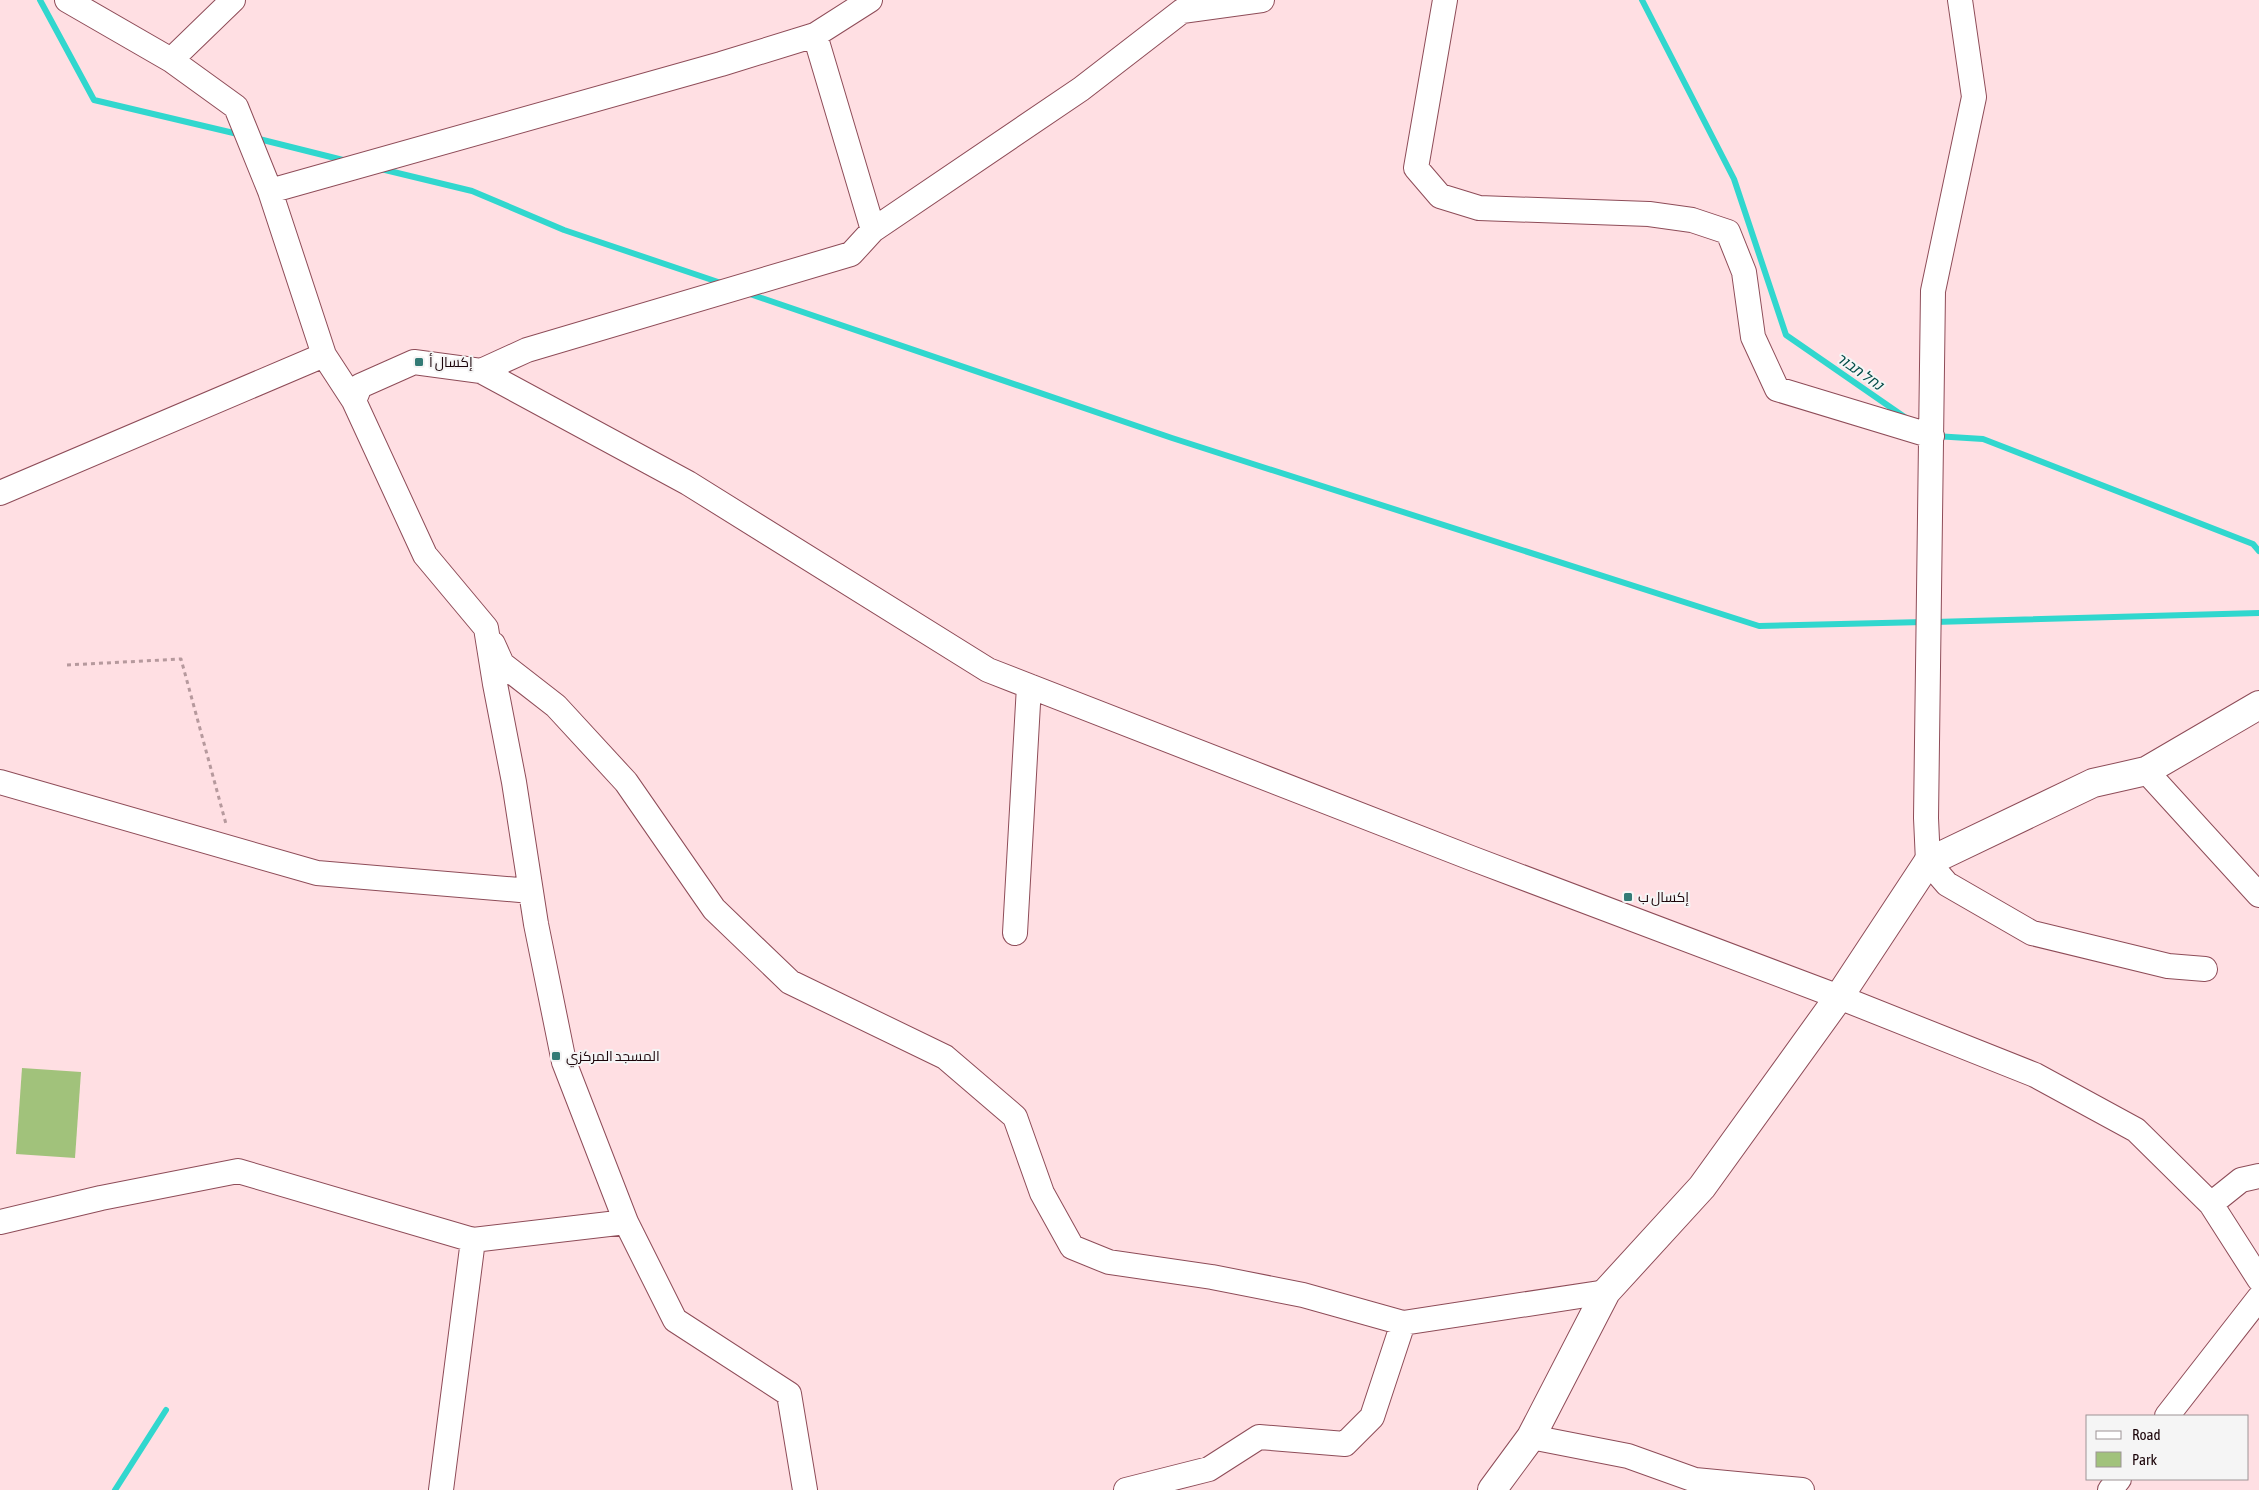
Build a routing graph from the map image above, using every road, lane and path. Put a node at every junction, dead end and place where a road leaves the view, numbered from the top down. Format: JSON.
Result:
{"nodes":[{"id":1,"x":67,"y":0,"type":"edge"},
{"id":2,"x":233,"y":0,"type":"edge"},
{"id":3,"x":870,"y":0,"type":"edge"},
{"id":4,"x":1262,"y":0,"type":"edge"},
{"id":5,"x":1445,"y":0,"type":"edge"},
{"id":6,"x":1960,"y":0,"type":"edge"},
{"id":7,"x":1180,"y":6,"type":"edge"},
{"id":8,"x":815,"y":35,"type":"junction"},
{"id":9,"x":171,"y":60,"type":"junction"},
{"id":10,"x":270,"y":191,"type":"junction"},
{"id":11,"x":873,"y":230,"type":"junction"},
{"id":12,"x":324,"y":355,"type":"junction"},
{"id":13,"x":481,"y":371,"type":"junction"},
{"id":14,"x":354,"y":401,"type":"junction"},
{"id":15,"x":1932,"y":436,"type":"junction"},
{"id":16,"x":0,"y":494,"type":"edge"},
{"id":17,"x":486,"y":628,"type":"junction"},
{"id":18,"x":68,"y":666,"type":"dead end"},
{"id":19,"x":1028,"y":686,"type":"junction"},
{"id":20,"x":2259,"y":705,"type":"edge"},
{"id":21,"x":2146,"y":771,"type":"junction"},
{"id":22,"x":0,"y":782,"type":"edge"},
{"id":23,"x":233,"y":849,"type":"junction"},
{"id":24,"x":1928,"y":862,"type":"junction"},
{"id":25,"x":531,"y":891,"type":"junction"},
{"id":26,"x":2259,"y":895,"type":"edge"},
{"id":27,"x":1015,"y":933,"type":"dead end"},
{"id":28,"x":2205,"y":969,"type":"dead end"},
{"id":29,"x":1839,"y":997,"type":"junction"},
{"id":30,"x":2259,"y":1176,"type":"edge"},
{"id":31,"x":2211,"y":1204,"type":"junction"},
{"id":32,"x":0,"y":1222,"type":"edge"},
{"id":33,"x":626,"y":1222,"type":"junction"},
{"id":34,"x":473,"y":1240,"type":"junction"},
{"id":35,"x":2259,"y":1279,"type":"edge"},
{"id":36,"x":1606,"y":1292,"type":"junction"},
{"id":37,"x":2259,"y":1298,"type":"edge"},
{"id":38,"x":1403,"y":1323,"type":"junction"},
{"id":39,"x":2168,"y":1415,"type":"edge"},
{"id":40,"x":1531,"y":1437,"type":"junction"},
{"id":41,"x":2118,"y":1480,"type":"edge"},
{"id":42,"x":440,"y":1490,"type":"edge"},
{"id":43,"x":805,"y":1490,"type":"edge"},
{"id":44,"x":1126,"y":1490,"type":"edge"},
{"id":45,"x":1492,"y":1490,"type":"edge"},
{"id":46,"x":1802,"y":1490,"type":"edge"},
{"id":47,"x":2110,"y":1490,"type":"edge"}],
"edges":[{"from":1,"to":9,"type":"street"},
{"from":2,"to":9,"type":"street"},
{"from":3,"to":8,"type":"street"},
{"from":4,"to":7,"type":"street"},
{"from":5,"to":15,"type":"street"},
{"from":6,"to":15,"type":"street"},
{"from":7,"to":11,"type":"street"},
{"from":8,"to":10,"type":"street"},
{"from":8,"to":11,"type":"street"},
{"from":9,"to":10,"type":"street"},
{"from":10,"to":12,"type":"street"},
{"from":11,"to":13,"type":"street"},
{"from":12,"to":14,"type":"street"},
{"from":12,"to":16,"type":"street"},
{"from":13,"to":14,"type":"street"},
{"from":13,"to":19,"type":"street"},
{"from":14,"to":17,"type":"street"},
{"from":15,"to":24,"type":"street"},
{"from":17,"to":25,"type":"street"},
{"from":17,"to":38,"type":"street"},
{"from":18,"to":23,"type":"path"},
{"from":19,"to":27,"type":"street"},
{"from":19,"to":29,"type":"street"},
{"from":20,"to":21,"type":"street"},
{"from":21,"to":24,"type":"street"},
{"from":21,"to":26,"type":"street"},
{"from":22,"to":23,"type":"street"},
{"from":23,"to":25,"type":"street"},
{"from":24,"to":28,"type":"street"},
{"from":24,"to":29,"type":"street"},
{"from":25,"to":33,"type":"street"},
{"from":29,"to":31,"type":"street"},
{"from":29,"to":36,"type":"street"},
{"from":30,"to":31,"type":"street"},
{"from":31,"to":35,"type":"street"},
{"from":32,"to":34,"type":"street"},
{"from":33,"to":34,"type":"street"},
{"from":33,"to":43,"type":"street"},
{"from":34,"to":42,"type":"street"},
{"from":36,"to":38,"type":"street"},
{"from":36,"to":40,"type":"street"},
{"from":37,"to":39,"type":"street"},
{"from":38,"to":44,"type":"street"},
{"from":40,"to":45,"type":"street"},
{"from":40,"to":46,"type":"street"},
{"from":41,"to":47,"type":"street"}]}
